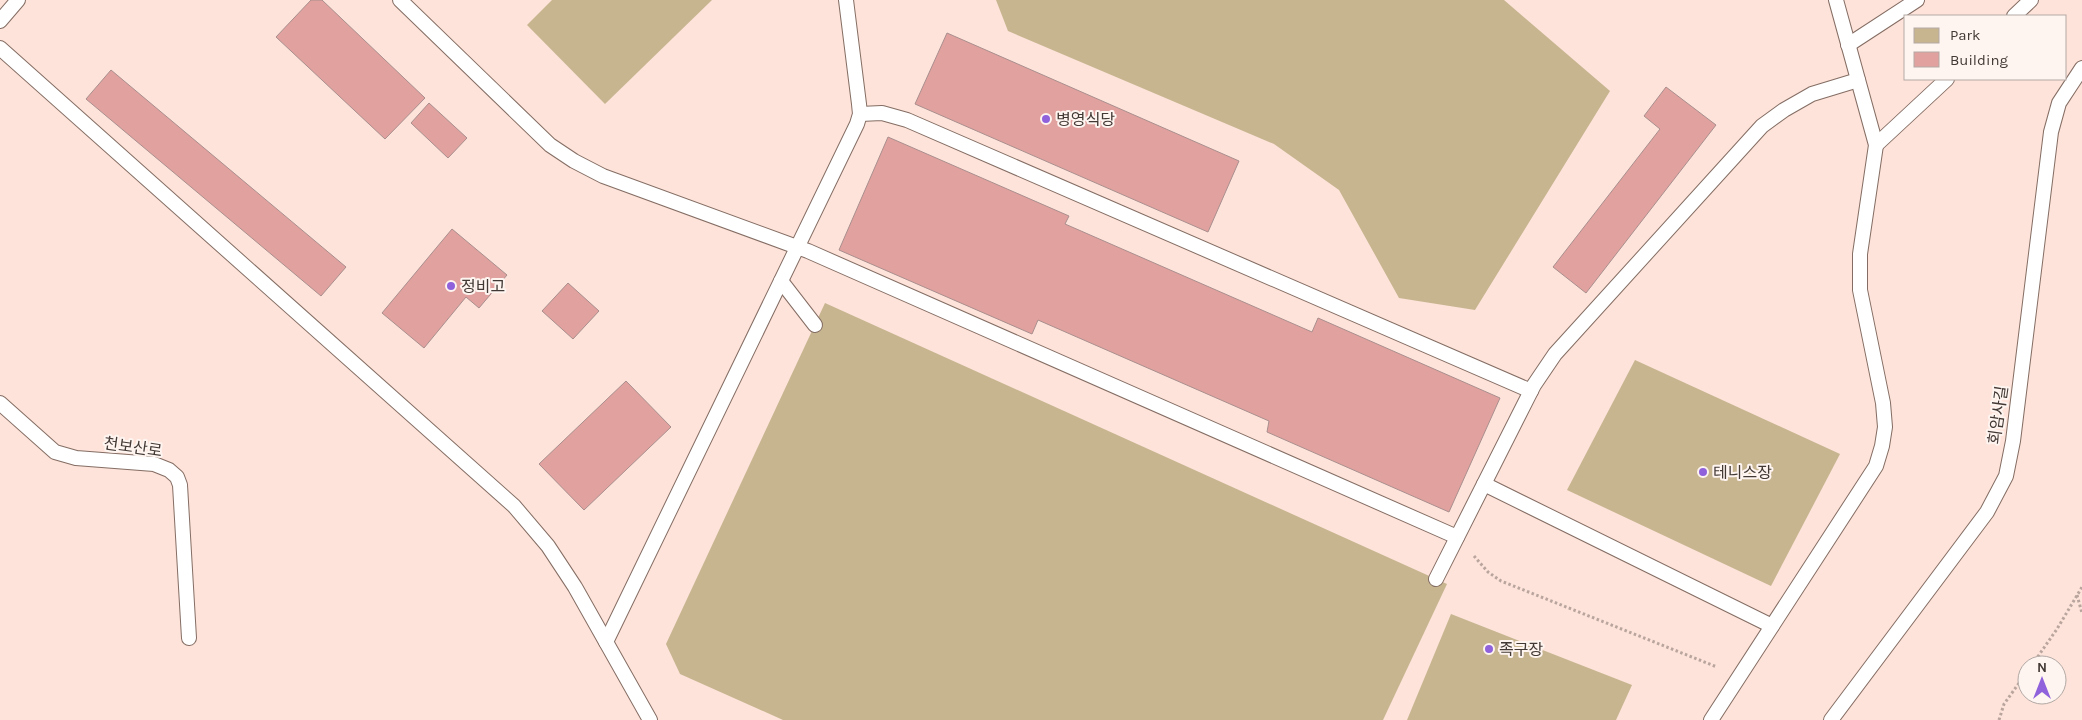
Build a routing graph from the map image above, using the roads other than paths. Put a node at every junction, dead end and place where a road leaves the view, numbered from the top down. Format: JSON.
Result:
{"nodes":[{"id":1,"x":18,"y":0,"type":"edge"},
{"id":2,"x":400,"y":0,"type":"edge"},
{"id":3,"x":846,"y":0,"type":"edge"},
{"id":4,"x":1836,"y":0,"type":"edge"},
{"id":5,"x":1917,"y":0,"type":"edge"},
{"id":6,"x":2031,"y":0,"type":"edge"},
{"id":7,"x":2015,"y":15,"type":"edge"},
{"id":8,"x":0,"y":21,"type":"edge"},
{"id":9,"x":1848,"y":45,"type":"junction"},
{"id":10,"x":0,"y":48,"type":"edge"},
{"id":11,"x":2082,"y":68,"type":"edge"},
{"id":12,"x":1858,"y":80,"type":"junction"},
{"id":13,"x":1946,"y":80,"type":"edge"},
{"id":14,"x":860,"y":114,"type":"junction"},
{"id":15,"x":1876,"y":145,"type":"junction"},
{"id":16,"x":797,"y":248,"type":"junction"},
{"id":17,"x":781,"y":281,"type":"junction"},
{"id":18,"x":815,"y":325,"type":"dead end"},
{"id":19,"x":1531,"y":391,"type":"junction"},
{"id":20,"x":0,"y":403,"type":"edge"},
{"id":21,"x":1484,"y":484,"type":"junction"},
{"id":22,"x":1458,"y":537,"type":"junction"},
{"id":23,"x":1436,"y":578,"type":"dead end"},
{"id":24,"x":1772,"y":626,"type":"junction"},
{"id":25,"x":189,"y":638,"type":"dead end"},
{"id":26,"x":606,"y":642,"type":"junction"},
{"id":27,"x":650,"y":720,"type":"edge"},
{"id":28,"x":1712,"y":720,"type":"edge"},
{"id":29,"x":1831,"y":720,"type":"edge"}],
"edges":[{"from":1,"to":8,"type":"lane"},
{"from":2,"to":16,"type":"lane"},
{"from":3,"to":14,"type":"lane"},
{"from":4,"to":9,"type":"lane"},
{"from":5,"to":9,"type":"lane"},
{"from":6,"to":7,"type":"lane"},
{"from":9,"to":12,"type":"lane"},
{"from":10,"to":26,"type":"lane"},
{"from":11,"to":29,"type":"lane","name":"회암사길"},
{"from":12,"to":15,"type":"lane"},
{"from":12,"to":19,"type":"lane"},
{"from":13,"to":15,"type":"lane"},
{"from":14,"to":16,"type":"lane"},
{"from":14,"to":19,"type":"lane"},
{"from":15,"to":24,"type":"lane"},
{"from":16,"to":17,"type":"lane"},
{"from":16,"to":22,"type":"lane"},
{"from":17,"to":18,"type":"lane"},
{"from":17,"to":26,"type":"lane"},
{"from":19,"to":21,"type":"lane"},
{"from":20,"to":25,"type":"lane","name":"천보산로"},
{"from":21,"to":22,"type":"lane"},
{"from":21,"to":24,"type":"lane"},
{"from":22,"to":23,"type":"lane"},
{"from":24,"to":28,"type":"lane"},
{"from":26,"to":27,"type":"lane"}]}
